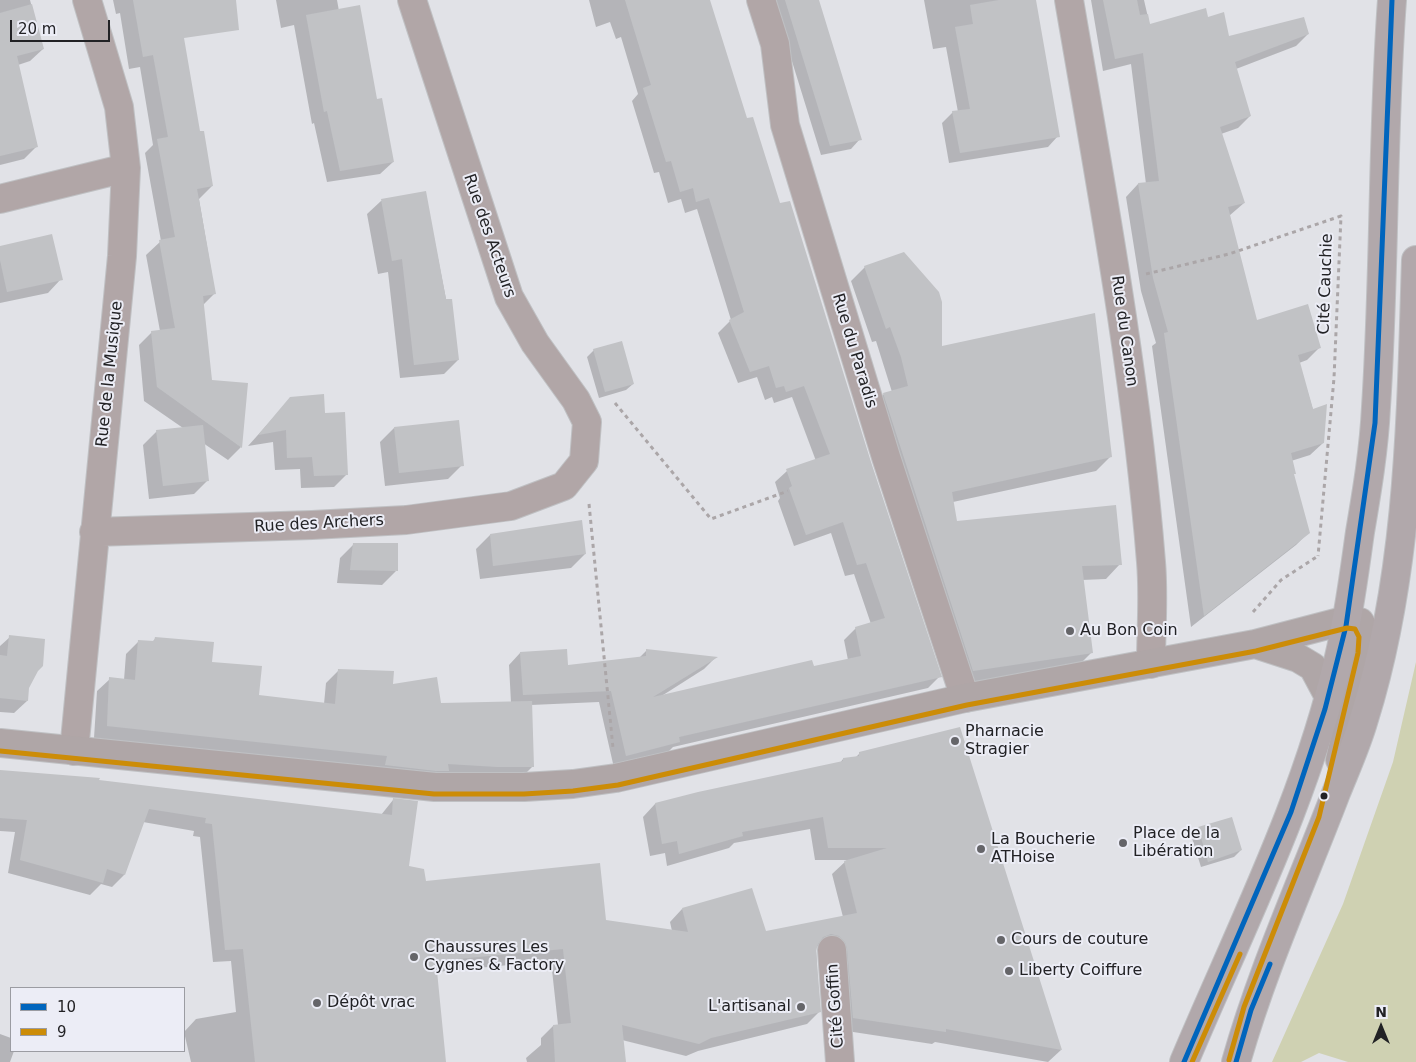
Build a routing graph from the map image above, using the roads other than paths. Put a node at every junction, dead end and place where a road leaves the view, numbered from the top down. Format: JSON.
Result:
{"nodes":[{"id":1,"x":87,"y":0,"type":"edge"},
{"id":2,"x":412,"y":0,"type":"edge"},
{"id":3,"x":761,"y":0,"type":"edge"},
{"id":4,"x":1068,"y":0,"type":"edge"},
{"id":5,"x":1392,"y":0,"type":"edge"},
{"id":6,"x":126,"y":168,"type":"junction"},
{"id":7,"x":0,"y":199,"type":"edge"},
{"id":8,"x":1416,"y":260,"type":"edge"},
{"id":9,"x":1412,"y":456,"type":"edge"},
{"id":10,"x":540,"y":496,"type":"joint"},
{"id":11,"x":94,"y":532,"type":"junction"},
{"id":12,"x":1347,"y":620,"type":"junction"},
{"id":13,"x":1255,"y":644,"type":"junction"},
{"id":14,"x":1151,"y":664,"type":"junction"},
{"id":15,"x":1329,"y":697,"type":"junction"},
{"id":16,"x":965,"y":698,"type":"junction"},
{"id":17,"x":0,"y":743,"type":"edge"},
{"id":18,"x":74,"y":751,"type":"junction"},
{"id":19,"x":1326,"y":819,"type":"junction"},
{"id":20,"x":832,"y":950,"type":"dead end"},
{"id":21,"x":840,"y":1062,"type":"edge"},
{"id":22,"x":1184,"y":1062,"type":"edge"},
{"id":23,"x":1236,"y":1062,"type":"edge"}],
"edges":[{"from":1,"to":6,"type":"street","name":"Rue de la Musique"},
{"from":2,"to":10,"type":"street","name":"Rue des Acteurs"},
{"from":3,"to":16,"type":"street","name":"Rue du Paradis"},
{"from":4,"to":14,"type":"street","name":"Rue du Canon"},
{"from":5,"to":12,"type":"main road"},
{"from":6,"to":7,"type":"street"},
{"from":6,"to":11,"type":"street","name":"Rue de la Musique"},
{"from":8,"to":9,"type":"main road"},
{"from":9,"to":19,"type":"main road"},
{"from":10,"to":11,"type":"street","name":"Rue des Archers"},
{"from":11,"to":18,"type":"street","name":"Rue de la Musique"},
{"from":12,"to":13,"type":"main road"},
{"from":12,"to":15,"type":"main road"},
{"from":12,"to":19,"type":"main road"},
{"from":13,"to":14,"type":"main road"},
{"from":13,"to":15,"type":"main road"},
{"from":14,"to":16,"type":"main road"},
{"from":15,"to":22,"type":"main road"},
{"from":16,"to":18,"type":"main road"},
{"from":17,"to":18,"type":"main road"},
{"from":19,"to":23,"type":"main road"},
{"from":20,"to":21,"type":"street","name":"Cité Goffin"}]}
